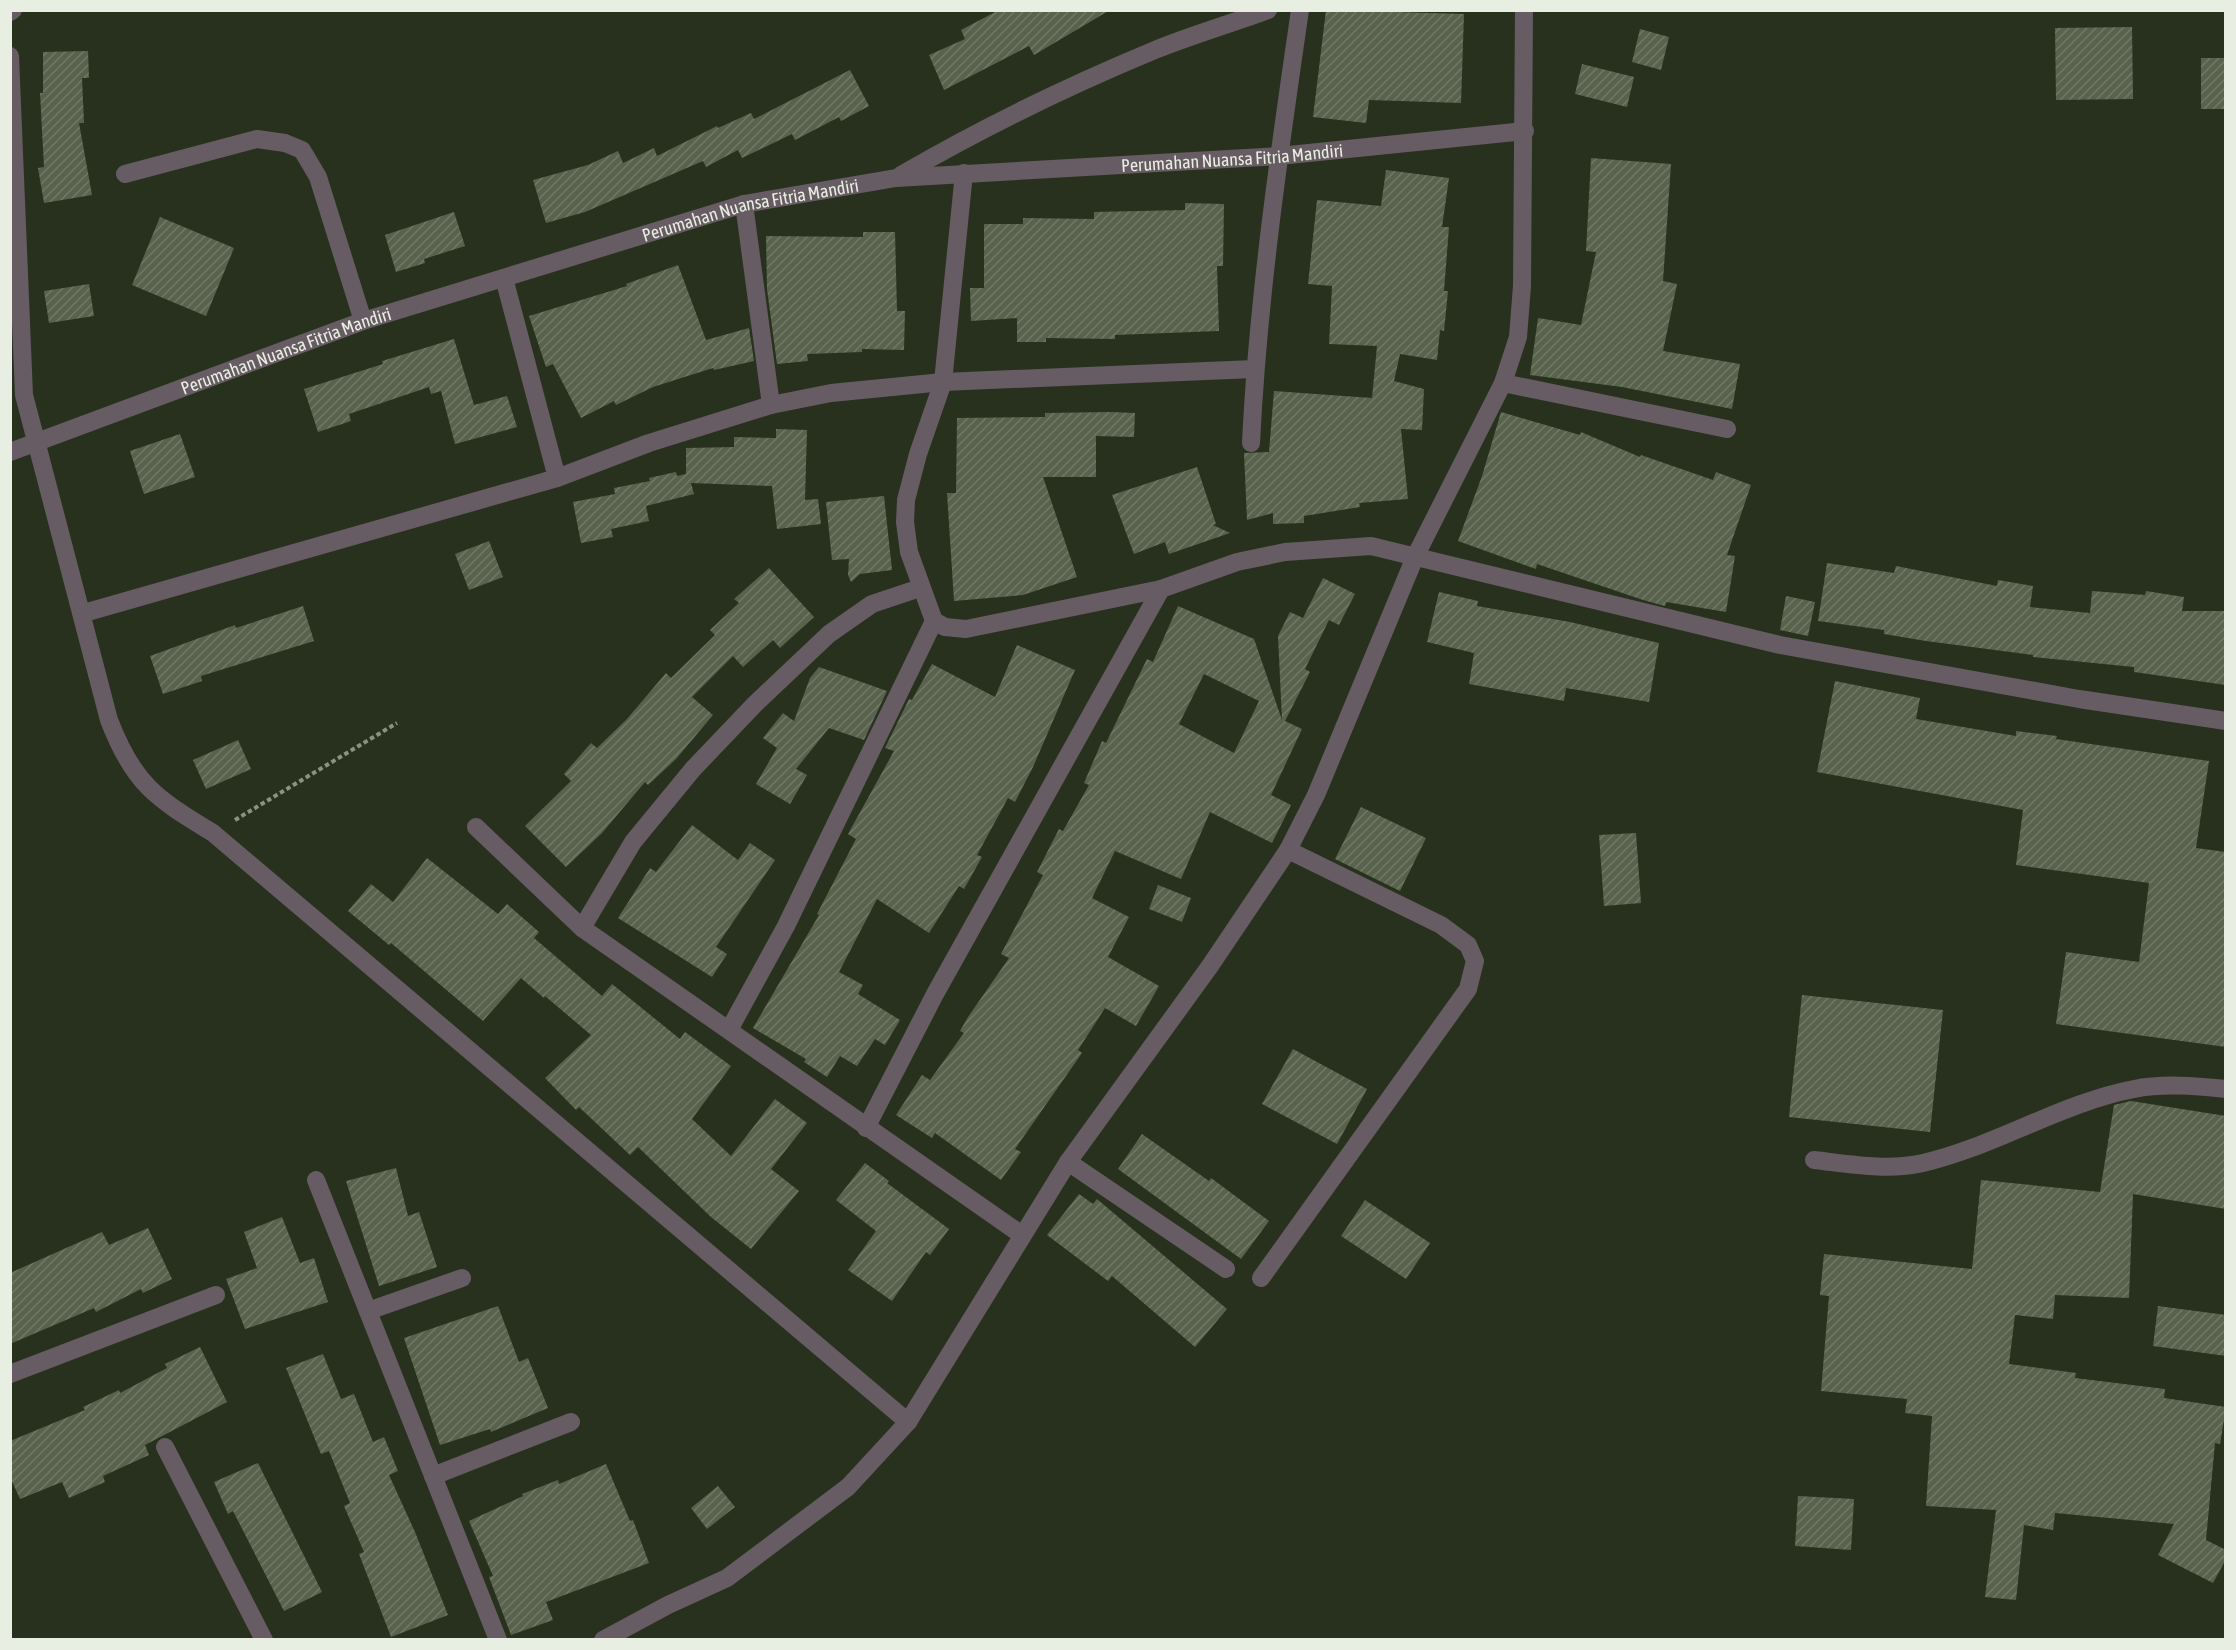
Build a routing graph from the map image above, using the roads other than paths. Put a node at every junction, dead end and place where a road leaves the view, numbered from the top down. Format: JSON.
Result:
{"nodes":[{"id":1,"x":1268,"y":10,"type":"edge"},
{"id":2,"x":1300,"y":10,"type":"edge"},
{"id":3,"x":1524,"y":10,"type":"edge"},
{"id":4,"x":10,"y":56,"type":"edge"},
{"id":5,"x":1525,"y":131,"type":"junction"},
{"id":6,"x":1279,"y":156,"type":"junction"},
{"id":7,"x":964,"y":172,"type":"junction"},
{"id":8,"x":125,"y":174,"type":"dead end"},
{"id":9,"x":896,"y":178,"type":"junction"},
{"id":10,"x":744,"y":204,"type":"junction"},
{"id":11,"x":504,"y":278,"type":"junction"},
{"id":12,"x":363,"y":321,"type":"junction"},
{"id":13,"x":1254,"y":369,"type":"junction"},
{"id":14,"x":943,"y":382,"type":"junction"},
{"id":15,"x":1503,"y":383,"type":"junction"},
{"id":16,"x":771,"y":405,"type":"junction"},
{"id":17,"x":1727,"y":429,"type":"dead end"},
{"id":18,"x":35,"y":443,"type":"junction"},
{"id":19,"x":1251,"y":443,"type":"dead end"},
{"id":20,"x":10,"y":452,"type":"edge"},
{"id":21,"x":557,"y":478,"type":"junction"},
{"id":22,"x":1415,"y":557,"type":"junction"},
{"id":23,"x":920,"y":588,"type":"junction"},
{"id":24,"x":1161,"y":589,"type":"junction"},
{"id":25,"x":84,"y":613,"type":"junction"},
{"id":26,"x":934,"y":621,"type":"junction"},
{"id":27,"x":2226,"y":721,"type":"edge"},
{"id":28,"x":476,"y":827,"type":"dead end"},
{"id":29,"x":1288,"y":850,"type":"junction"},
{"id":30,"x":582,"y":928,"type":"junction"},
{"id":31,"x":729,"y":1030,"type":"junction"},
{"id":32,"x":2226,"y":1089,"type":"edge"},
{"id":33,"x":866,"y":1128,"type":"junction"},
{"id":34,"x":1814,"y":1160,"type":"dead end"},
{"id":35,"x":1068,"y":1162,"type":"junction"},
{"id":36,"x":316,"y":1180,"type":"dead end"},
{"id":37,"x":1022,"y":1235,"type":"junction"},
{"id":38,"x":1226,"y":1269,"type":"dead end"},
{"id":39,"x":462,"y":1278,"type":"dead end"},
{"id":40,"x":1261,"y":1278,"type":"dead end"},
{"id":41,"x":216,"y":1295,"type":"dead end"},
{"id":42,"x":368,"y":1311,"type":"junction"},
{"id":43,"x":10,"y":1374,"type":"edge"},
{"id":44,"x":571,"y":1422,"type":"dead end"},
{"id":45,"x":908,"y":1422,"type":"junction"},
{"id":46,"x":165,"y":1447,"type":"dead end"},
{"id":47,"x":433,"y":1476,"type":"junction"},
{"id":48,"x":264,"y":1640,"type":"edge"},
{"id":49,"x":498,"y":1640,"type":"edge"},
{"id":50,"x":603,"y":1640,"type":"edge"}],
"edges":[{"from":1,"to":9,"type":"street"},
{"from":2,"to":6,"type":"street"},
{"from":3,"to":5,"type":"street"},
{"from":4,"to":18,"type":"street"},
{"from":5,"to":6,"type":"street","name":"Perumahan Nuansa Fitria Mandiri"},
{"from":5,"to":15,"type":"street"},
{"from":6,"to":7,"type":"street","name":"Perumahan Nuansa Fitria Mandiri"},
{"from":6,"to":13,"type":"street"},
{"from":7,"to":9,"type":"street","name":"Perumahan Nuansa Fitria Mandiri"},
{"from":7,"to":14,"type":"street"},
{"from":8,"to":12,"type":"street"},
{"from":9,"to":10,"type":"street","name":"Perumahan Nuansa Fitria Mandiri"},
{"from":10,"to":11,"type":"street","name":"Perumahan Nuansa Fitria Mandiri"},
{"from":10,"to":16,"type":"street"},
{"from":11,"to":12,"type":"street","name":"Perumahan Nuansa Fitria Mandiri"},
{"from":11,"to":21,"type":"street"},
{"from":12,"to":18,"type":"street","name":"Perumahan Nuansa Fitria Mandiri"},
{"from":13,"to":14,"type":"street"},
{"from":13,"to":19,"type":"street"},
{"from":14,"to":16,"type":"street"},
{"from":14,"to":23,"type":"street"},
{"from":15,"to":17,"type":"street"},
{"from":15,"to":22,"type":"street"},
{"from":16,"to":21,"type":"street"},
{"from":18,"to":20,"type":"street","name":"Perumahan Nuansa Fitria Mandiri"},
{"from":18,"to":25,"type":"street"},
{"from":21,"to":25,"type":"street"},
{"from":22,"to":24,"type":"street"},
{"from":22,"to":27,"type":"street"},
{"from":22,"to":29,"type":"street"},
{"from":23,"to":26,"type":"street"},
{"from":23,"to":30,"type":"street"},
{"from":24,"to":26,"type":"street"},
{"from":24,"to":33,"type":"street"},
{"from":25,"to":45,"type":"street"},
{"from":26,"to":31,"type":"street"},
{"from":28,"to":30,"type":"street"},
{"from":29,"to":35,"type":"street"},
{"from":29,"to":40,"type":"street"},
{"from":30,"to":31,"type":"street"},
{"from":31,"to":33,"type":"street"},
{"from":32,"to":34,"type":"street"},
{"from":33,"to":37,"type":"street"},
{"from":35,"to":37,"type":"street"},
{"from":35,"to":38,"type":"street"},
{"from":36,"to":42,"type":"street"},
{"from":37,"to":45,"type":"street"},
{"from":39,"to":42,"type":"street"},
{"from":41,"to":43,"type":"street"},
{"from":42,"to":47,"type":"street"},
{"from":44,"to":47,"type":"street"},
{"from":45,"to":50,"type":"street"},
{"from":46,"to":48,"type":"street"},
{"from":47,"to":49,"type":"street"}]}
